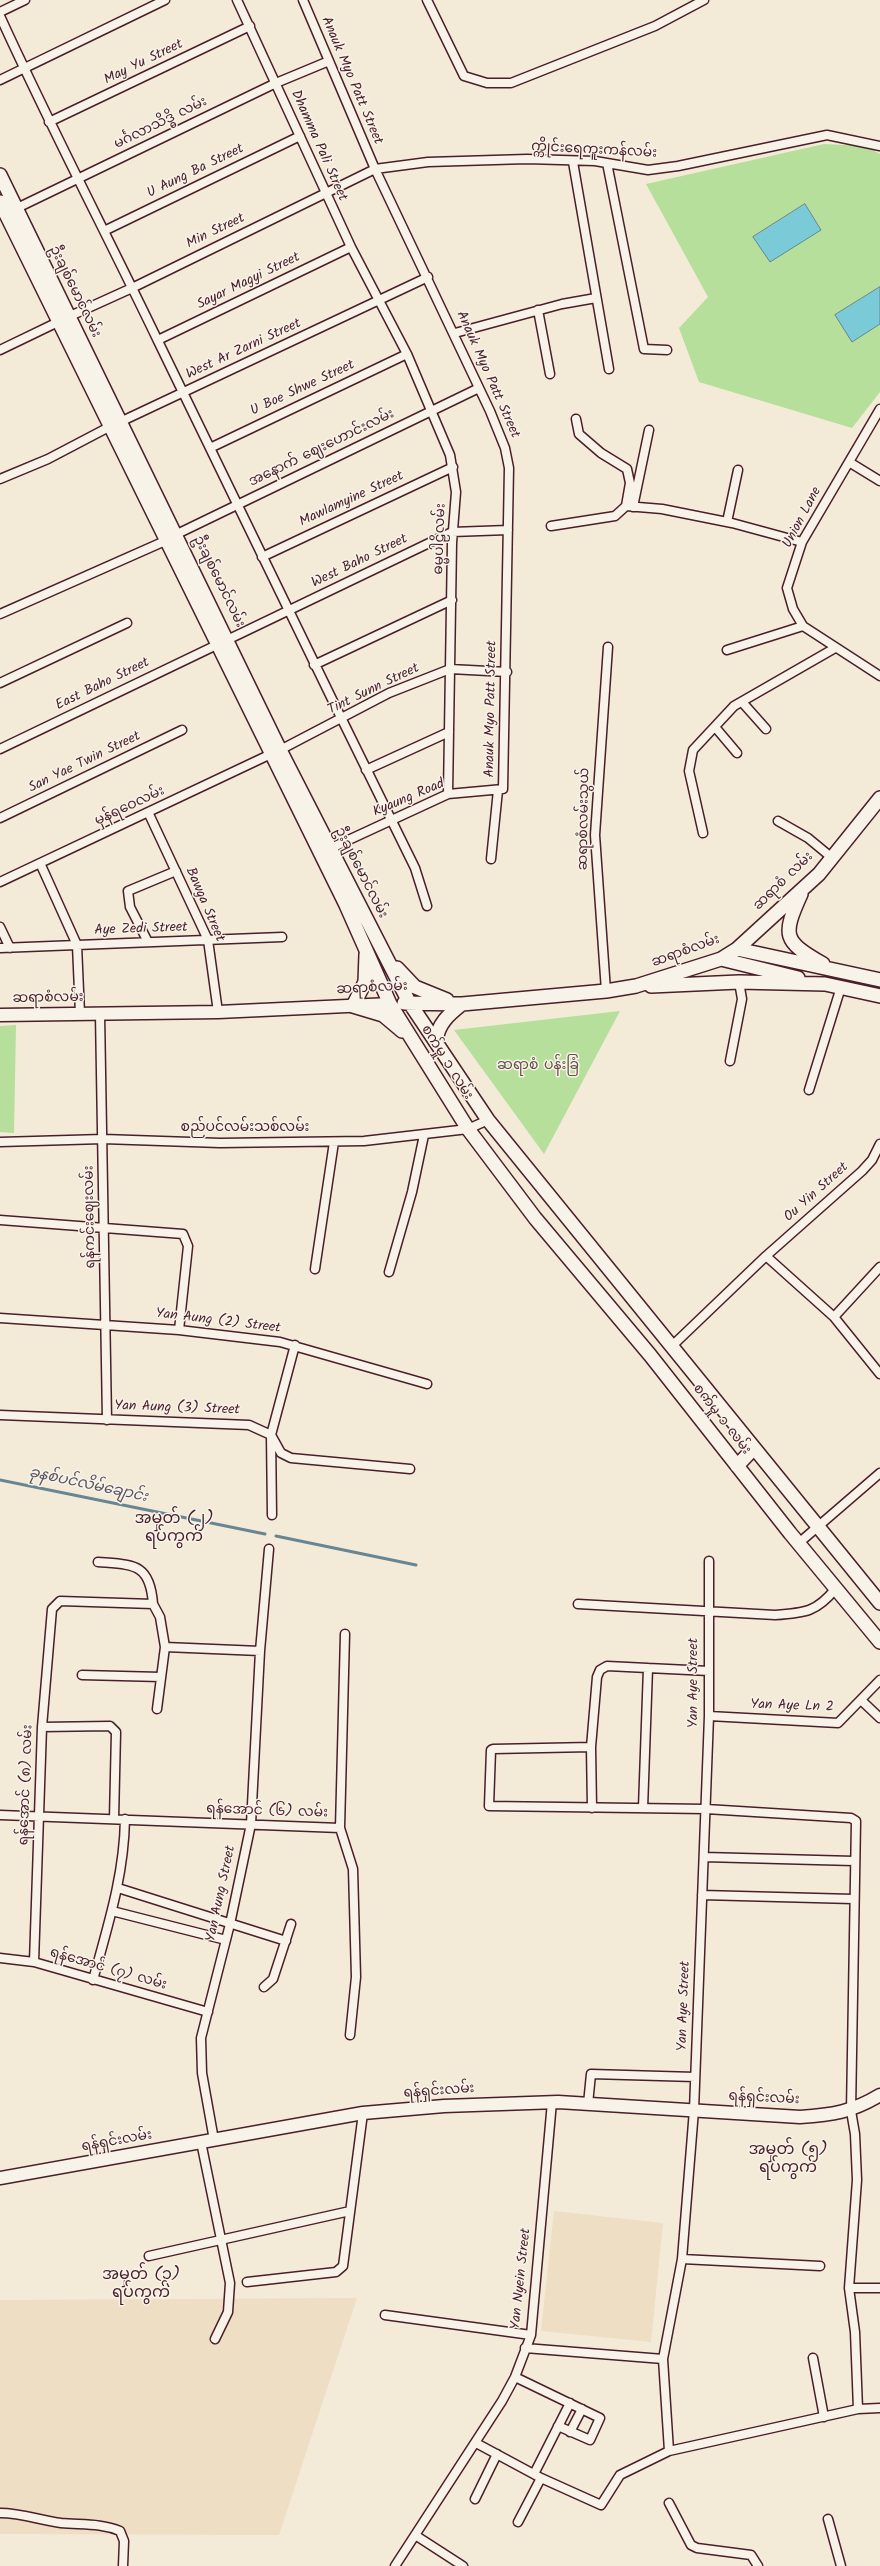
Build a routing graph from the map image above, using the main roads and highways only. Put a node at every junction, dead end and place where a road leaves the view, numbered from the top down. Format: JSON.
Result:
{"nodes":[{"id":1,"x":0,"y":175,"type":"edge"},
{"id":2,"x":0,"y":202,"type":"edge"},
{"id":3,"x":11,"y":211,"type":"junction"},
{"id":4,"x":114,"y":425,"type":"junction"},
{"id":5,"x":223,"y":642,"type":"junction"},
{"id":6,"x":275,"y":752,"type":"junction"},
{"id":7,"x":880,"y":798,"type":"edge"},
{"id":8,"x":804,"y":888,"type":"junction"},
{"id":9,"x":371,"y":943,"type":"junction"},
{"id":10,"x":737,"y":949,"type":"junction"},
{"id":11,"x":720,"y":959,"type":"junction"},
{"id":12,"x":835,"y":971,"type":"junction"},
{"id":13,"x":880,"y":980,"type":"edge"},
{"id":14,"x":825,"y":984,"type":"junction"},
{"id":15,"x":636,"y":986,"type":"junction"},
{"id":16,"x":880,"y":996,"type":"edge"},
{"id":17,"x":409,"y":1002,"type":"junction"},
{"id":18,"x":390,"y":1004,"type":"junction"},
{"id":19,"x":462,"y":1004,"type":"junction"},
{"id":20,"x":353,"y":1006,"type":"junction"},
{"id":21,"x":0,"y":1015,"type":"edge"},
{"id":22,"x":436,"y":1042,"type":"junction"},
{"id":23,"x":419,"y":1051,"type":"junction"},
{"id":24,"x":692,"y":1371,"type":"junction"},
{"id":25,"x":674,"y":1386,"type":"junction"},
{"id":26,"x":754,"y":1448,"type":"junction"},
{"id":27,"x":737,"y":1466,"type":"junction"},
{"id":28,"x":880,"y":1603,"type":"edge"},
{"id":29,"x":880,"y":1642,"type":"edge"},
{"id":30,"x":880,"y":2095,"type":"edge"},
{"id":31,"x":0,"y":2178,"type":"edge"}],
"edges":[{"from":1,"to":3,"type":"main road","name":"ဦးချစ်မောင်လမ်း"},
{"from":2,"to":3,"type":"main road"},
{"from":3,"to":4,"type":"main road","name":"ဦးချစ်မောင်လမ်း"},
{"from":4,"to":5,"type":"main road","name":"ဦးချစ်မောင်လမ်း"},
{"from":4,"to":5,"type":"main road","name":"ဦးချစ်မောင်လမ်း"},
{"from":5,"to":6,"type":"main road","name":"ဦးချစ်မောင်လမ်း"},
{"from":6,"to":9,"type":"main road","name":"ဦးချစ်မောင်လမ်း"},
{"from":6,"to":9,"type":"main road","name":"ဦးချစ်မောင်လမ်း"},
{"from":7,"to":8,"type":"main road","name":"ဆရာစံ လမ်း"},
{"from":8,"to":10,"type":"main road","name":"ဆရာစံ လမ်း"},
{"from":8,"to":12,"type":"main road"},
{"from":9,"to":17,"type":"main road","name":"ဦးချစ်မောင်လမ်း"},
{"from":9,"to":18,"type":"main road","name":"ဦးချစ်မောင်လမ်း"},
{"from":9,"to":19,"type":"main road"},
{"from":9,"to":20,"type":"main road"},
{"from":10,"to":11,"type":"main road","name":"ဆရာစံလမ်း"},
{"from":10,"to":12,"type":"main road"},
{"from":11,"to":14,"type":"main road"},
{"from":11,"to":15,"type":"main road","name":"ဆရာစံလမ်း"},
{"from":12,"to":13,"type":"main road"},
{"from":14,"to":15,"type":"main road"},
{"from":14,"to":16,"type":"main road"},
{"from":15,"to":19,"type":"main road","name":"ဆရာစံလမ်း"},
{"from":17,"to":18,"type":"main road","name":"ဆရာစံလမ်း"},
{"from":17,"to":19,"type":"main road","name":"ဆရာစံလမ်း"},
{"from":17,"to":22,"type":"main road","name":"စက်မှု ၁ လမ်း"},
{"from":18,"to":20,"type":"main road","name":"ဆရာစံလမ်း"},
{"from":18,"to":23,"type":"main road","name":"စက်မှု ၁ လမ်း"},
{"from":19,"to":22,"type":"main road"},
{"from":20,"to":21,"type":"main road","name":"ဆရာစံလမ်း"},
{"from":20,"to":23,"type":"main road"},
{"from":22,"to":24,"type":"main road","name":"စက်မှု ၁ လမ်း"},
{"from":23,"to":25,"type":"main road","name":"စက်မှု ၁ လမ်း"},
{"from":24,"to":25,"type":"main road"},
{"from":24,"to":26,"type":"main road","name":"စက်မှု ၁ လမ်း"},
{"from":25,"to":27,"type":"main road","name":"စက်မှု ၁ လမ်း"},
{"from":26,"to":27,"type":"main road"},
{"from":26,"to":28,"type":"main road","name":"စက်မှု ၁ လမ်း"},
{"from":27,"to":29,"type":"main road","name":"စက်မှု ၁ လမ်း"},
{"from":30,"to":31,"type":"main road","name":"ရန်ရှင်းလမ်း"}]}
